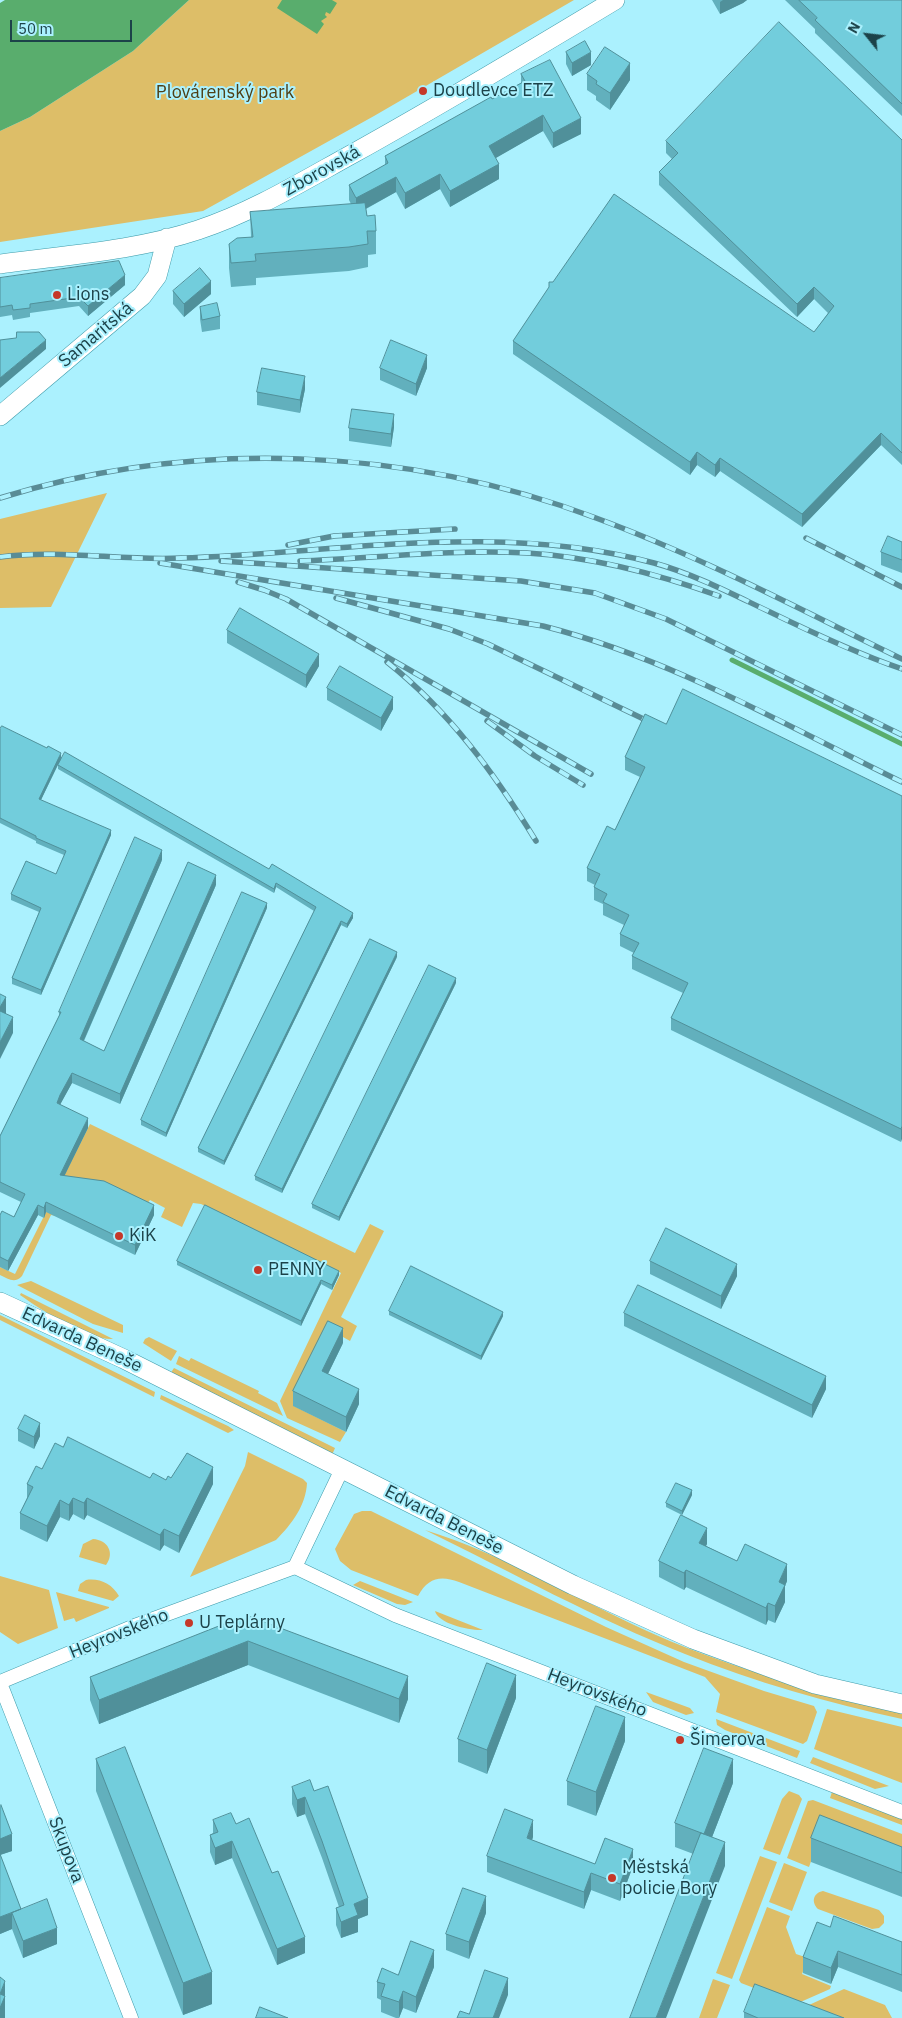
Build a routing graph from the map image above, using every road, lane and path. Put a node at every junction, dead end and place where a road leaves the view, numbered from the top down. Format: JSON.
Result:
{"nodes":[{"id":1,"x":615,"y":0,"type":"edge"},
{"id":2,"x":167,"y":238,"type":"junction"},
{"id":3,"x":0,"y":264,"type":"edge"},
{"id":4,"x":0,"y":416,"type":"edge"},
{"id":5,"x":0,"y":1302,"type":"edge"},
{"id":6,"x":342,"y":1469,"type":"junction"},
{"id":7,"x":295,"y":1567,"type":"junction"},
{"id":8,"x":0,"y":1682,"type":"edge"},
{"id":9,"x":902,"y":1704,"type":"edge"},
{"id":10,"x":902,"y":1812,"type":"edge"},
{"id":11,"x":131,"y":2018,"type":"edge"}],
"edges":[{"from":1,"to":2,"type":"street","name":"Zborovská"},
{"from":2,"to":3,"type":"street","name":"Zborovská"},
{"from":2,"to":4,"type":"street","name":"Samaritská"},
{"from":5,"to":6,"type":"street","name":"Edvarda Beneše"},
{"from":6,"to":7,"type":"street"},
{"from":6,"to":9,"type":"street","name":"Edvarda Beneše"},
{"from":7,"to":8,"type":"street","name":"Heyrovského"},
{"from":7,"to":10,"type":"street","name":"Heyrovského"},
{"from":8,"to":11,"type":"street","name":"Skupova"}]}
